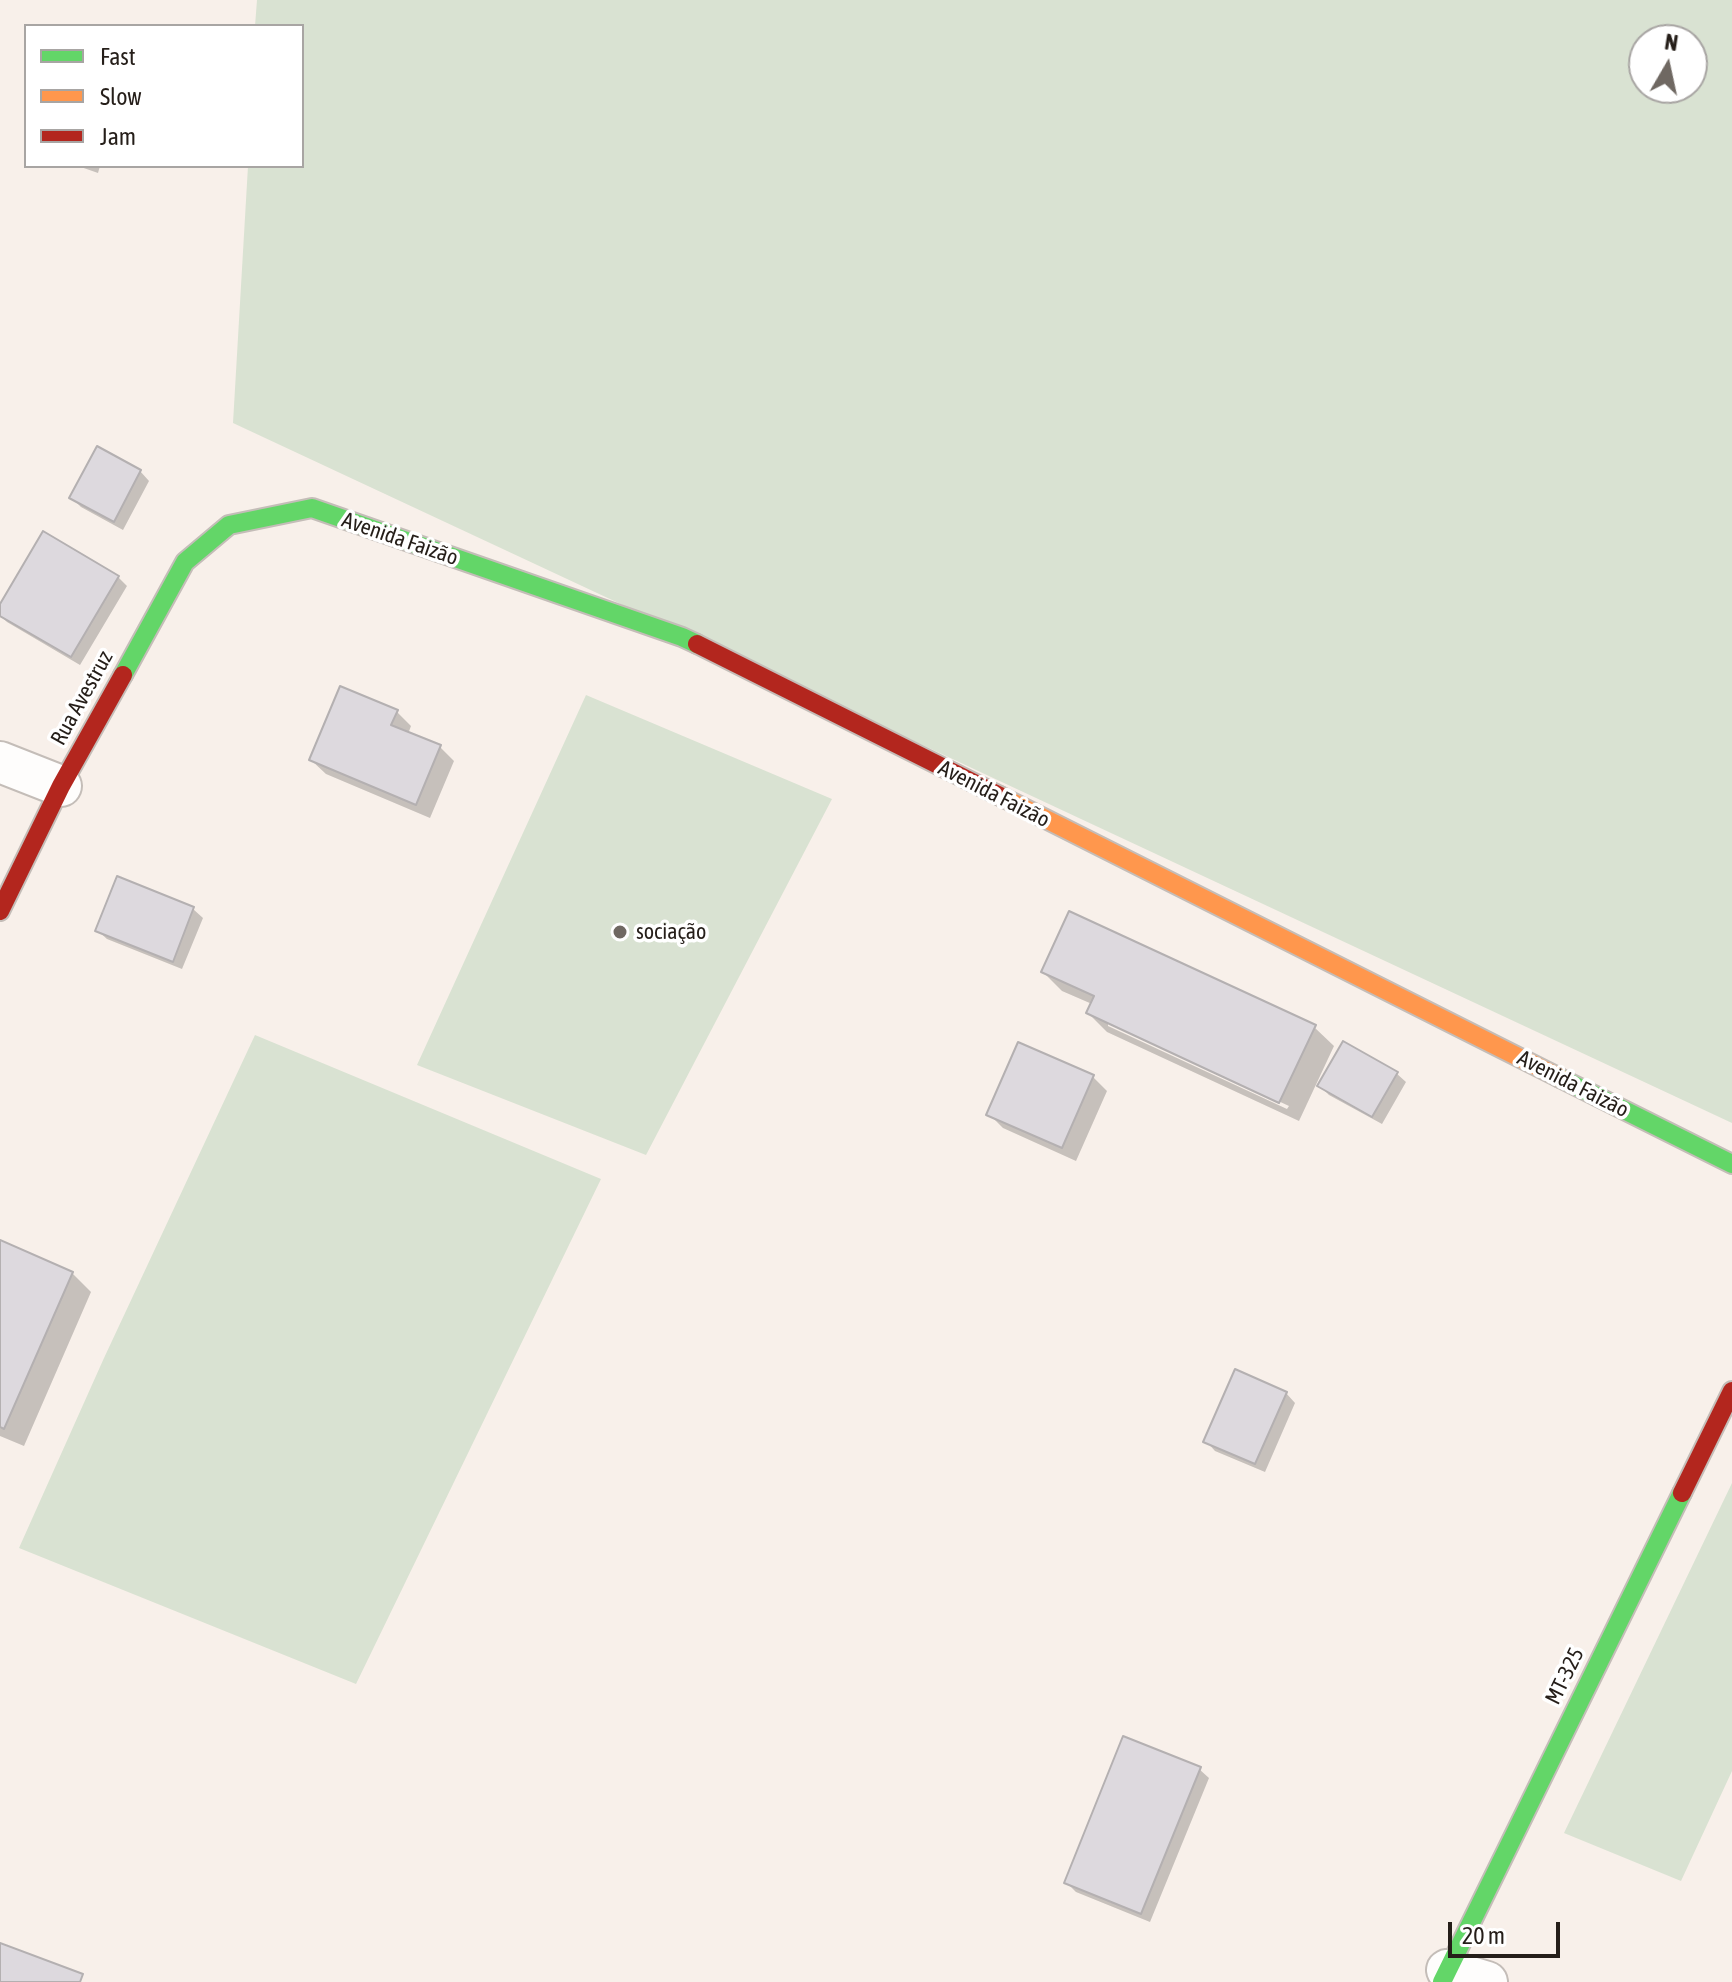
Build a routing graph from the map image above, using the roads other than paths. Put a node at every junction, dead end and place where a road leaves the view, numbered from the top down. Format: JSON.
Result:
{"nodes":[{"id":1,"x":229,"y":525,"type":"joint"},
{"id":2,"x":0,"y":762,"type":"edge"},
{"id":3,"x":61,"y":786,"type":"junction"},
{"id":4,"x":0,"y":911,"type":"edge"},
{"id":5,"x":1732,"y":1164,"type":"edge"},
{"id":6,"x":1732,"y":1391,"type":"edge"},
{"id":7,"x":1444,"y":1976,"type":"edge"},
{"id":8,"x":1487,"y":1982,"type":"edge"}],
"edges":[{"from":1,"to":3,"type":"street","name":"Rua Avestruz"},
{"from":1,"to":5,"type":"street","name":"Avenida Faizão"},
{"from":2,"to":3,"type":"street"},
{"from":3,"to":4,"type":"street","name":"Rua Avestruz"},
{"from":6,"to":7,"type":"street","name":"MT-325"},
{"from":7,"to":8,"type":"street"}]}
